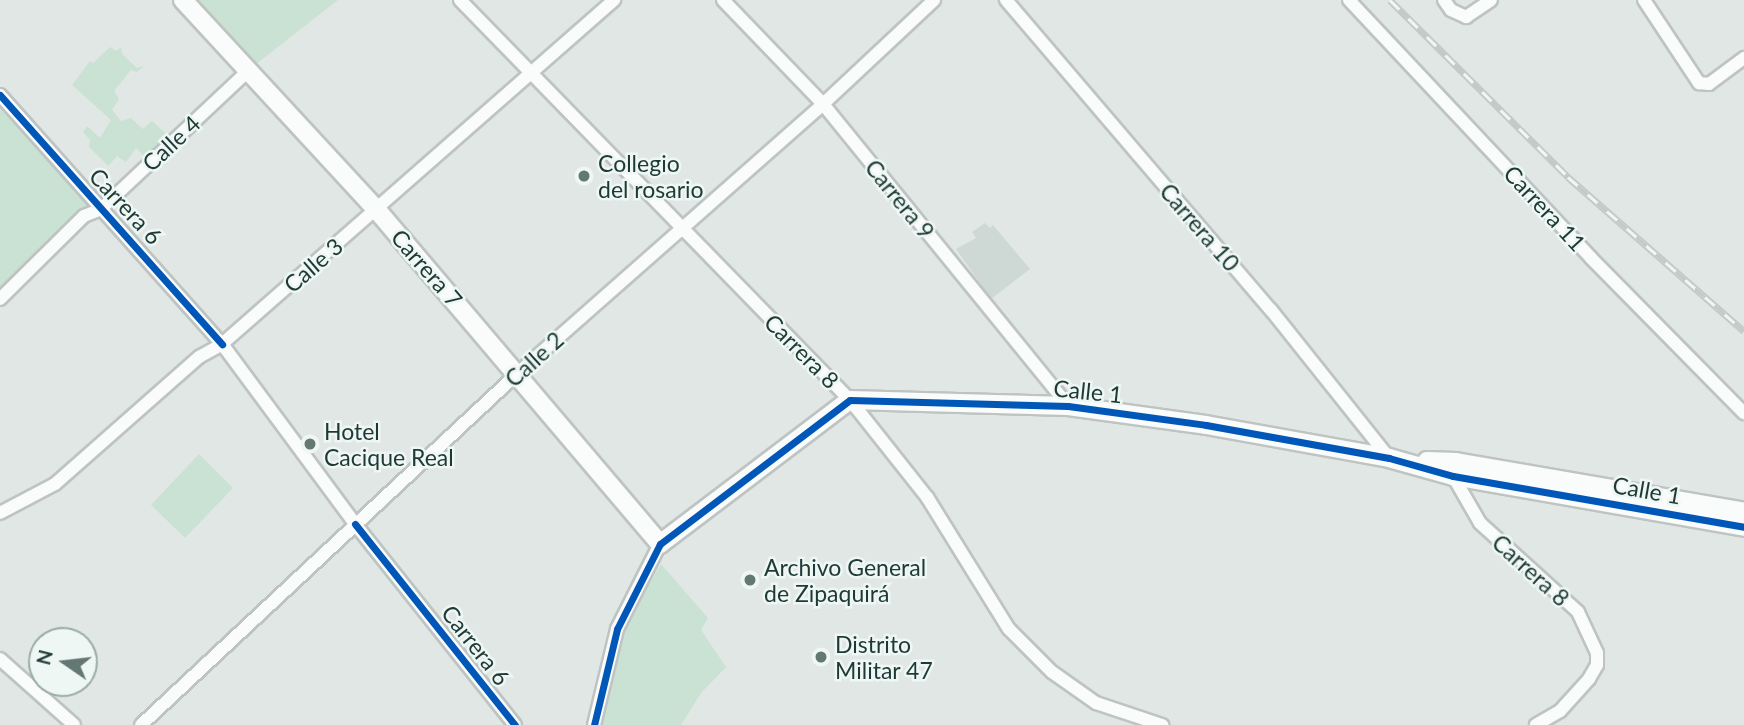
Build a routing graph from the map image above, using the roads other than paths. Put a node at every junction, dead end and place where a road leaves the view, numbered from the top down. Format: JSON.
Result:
{"nodes":[{"id":1,"x":183,"y":0,"type":"edge"},
{"id":2,"x":460,"y":0,"type":"edge"},
{"id":3,"x":614,"y":0,"type":"edge"},
{"id":4,"x":723,"y":0,"type":"edge"},
{"id":5,"x":934,"y":0,"type":"edge"},
{"id":6,"x":1006,"y":0,"type":"edge"},
{"id":7,"x":1349,"y":0,"type":"edge"},
{"id":8,"x":1491,"y":0,"type":"edge"},
{"id":9,"x":1644,"y":0,"type":"edge"},
{"id":10,"x":1448,"y":5,"type":"edge"},
{"id":11,"x":1744,"y":58,"type":"edge"},
{"id":12,"x":250,"y":69,"type":"junction"},
{"id":13,"x":534,"y":73,"type":"junction"},
{"id":14,"x":0,"y":95,"type":"edge"},
{"id":15,"x":823,"y":104,"type":"junction"},
{"id":16,"x":101,"y":209,"type":"junction"},
{"id":17,"x":376,"y":209,"type":"junction"},
{"id":18,"x":681,"y":228,"type":"junction"},
{"id":19,"x":0,"y":299,"type":"edge"},
{"id":20,"x":222,"y":344,"type":"junction"},
{"id":21,"x":518,"y":373,"type":"junction"},
{"id":22,"x":850,"y":400,"type":"junction"},
{"id":23,"x":1068,"y":406,"type":"junction"},
{"id":24,"x":1744,"y":413,"type":"edge"},
{"id":25,"x":1394,"y":459,"type":"junction"},
{"id":26,"x":1453,"y":476,"type":"junction"},
{"id":27,"x":1744,"y":512,"type":"edge"},
{"id":28,"x":0,"y":513,"type":"edge"},
{"id":29,"x":355,"y":524,"type":"junction"},
{"id":30,"x":1744,"y":527,"type":"edge"},
{"id":31,"x":660,"y":544,"type":"junction"},
{"id":32,"x":0,"y":659,"type":"edge"},
{"id":33,"x":74,"y":725,"type":"edge"},
{"id":34,"x":141,"y":725,"type":"edge"},
{"id":35,"x":515,"y":725,"type":"edge"},
{"id":36,"x":594,"y":725,"type":"edge"},
{"id":37,"x":1162,"y":725,"type":"edge"},
{"id":38,"x":1536,"y":725,"type":"edge"}],
"edges":[{"from":1,"to":12,"type":"street","name":"Carrera 7"},
{"from":2,"to":13,"type":"street","name":"Carrera 8"},
{"from":3,"to":13,"type":"street","name":"Calle 3"},
{"from":4,"to":15,"type":"street","name":"Carrera 9"},
{"from":5,"to":15,"type":"street","name":"Calle 2"},
{"from":6,"to":25,"type":"street","name":"Carrera 10"},
{"from":7,"to":24,"type":"street","name":"Carrera 11"},
{"from":8,"to":10,"type":"street"},
{"from":9,"to":11,"type":"street"},
{"from":12,"to":16,"type":"street","name":"Calle 4"},
{"from":12,"to":17,"type":"street","name":"Carrera 7"},
{"from":13,"to":17,"type":"street","name":"Calle 3"},
{"from":13,"to":18,"type":"street","name":"Carrera 8"},
{"from":14,"to":16,"type":"street","name":"Carrera 6"},
{"from":15,"to":18,"type":"street","name":"Calle 2"},
{"from":15,"to":23,"type":"street","name":"Carrera 9"},
{"from":16,"to":19,"type":"street","name":"Calle 4"},
{"from":16,"to":20,"type":"street","name":"Carrera 6"},
{"from":17,"to":20,"type":"street","name":"Calle 3"},
{"from":17,"to":21,"type":"street","name":"Carrera 7"},
{"from":18,"to":21,"type":"street","name":"Calle 2"},
{"from":18,"to":22,"type":"street","name":"Carrera 8"},
{"from":20,"to":28,"type":"street","name":"Calle 3"},
{"from":20,"to":29,"type":"street","name":"Carrera 6"},
{"from":21,"to":29,"type":"street","name":"Calle 2"},
{"from":21,"to":31,"type":"street","name":"Carrera 7"},
{"from":22,"to":23,"type":"street","name":"Calle 1"},
{"from":22,"to":31,"type":"street"},
{"from":22,"to":37,"type":"street","name":"Carrera 8"},
{"from":23,"to":25,"type":"street","name":"Calle 1"},
{"from":25,"to":26,"type":"street","name":"Calle 1"},
{"from":25,"to":27,"type":"street","name":"Calle 1"},
{"from":26,"to":30,"type":"street","name":"Calle 1"},
{"from":26,"to":38,"type":"street","name":"Carrera 8"},
{"from":29,"to":34,"type":"street","name":"Calle 2"},
{"from":29,"to":35,"type":"street","name":"Carrera 6"},
{"from":31,"to":36,"type":"street"},
{"from":32,"to":33,"type":"street"}]}
